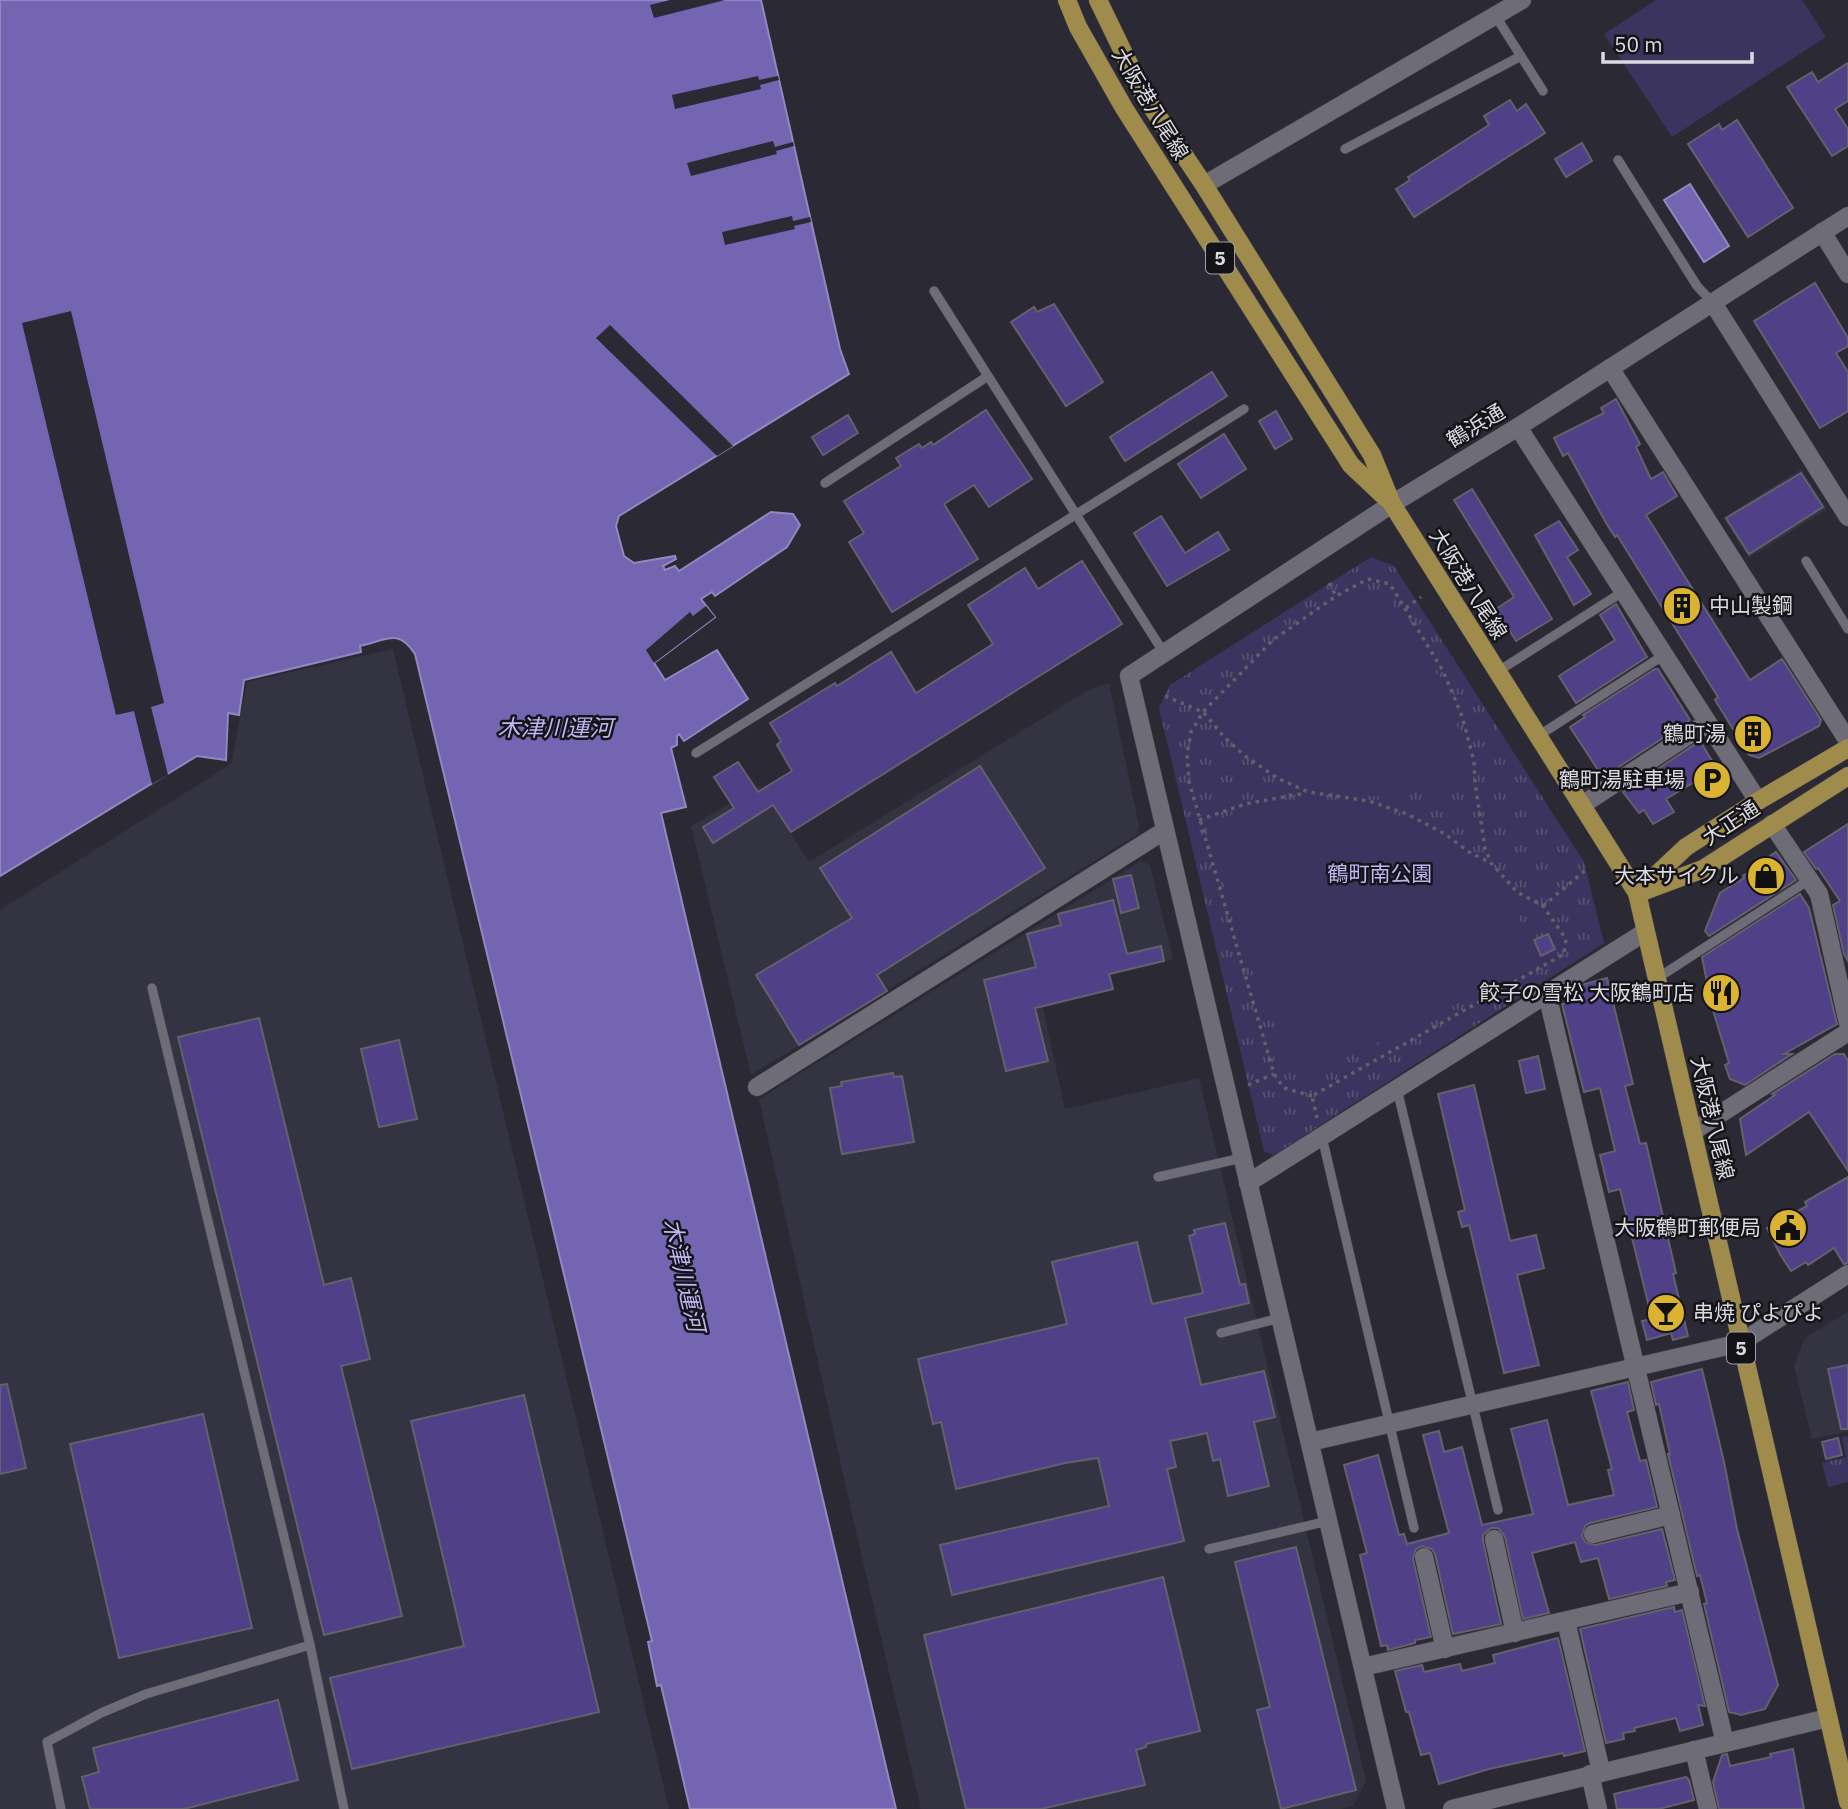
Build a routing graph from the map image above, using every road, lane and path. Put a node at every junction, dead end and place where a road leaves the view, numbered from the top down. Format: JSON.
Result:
{"nodes":[{"id":1,"x":1067,"y":0,"type":"edge"},
{"id":2,"x":1098,"y":0,"type":"edge"},
{"id":3,"x":1522,"y":0,"type":"edge"},
{"id":4,"x":1495,"y":15,"type":"junction"},
{"id":5,"x":1521,"y":56,"type":"junction"},
{"id":6,"x":1543,"y":91,"type":"dead end"},
{"id":7,"x":1345,"y":149,"type":"dead end"},
{"id":8,"x":1618,"y":160,"type":"dead end"},
{"id":9,"x":1204,"y":185,"type":"junction"},
{"id":10,"x":1848,"y":216,"type":"edge"},
{"id":11,"x":1822,"y":232,"type":"junction"},
{"id":12,"x":1848,"y":274,"type":"edge"},
{"id":13,"x":934,"y":291,"type":"dead end"},
{"id":14,"x":1713,"y":303,"type":"junction"},
{"id":15,"x":1610,"y":369,"type":"junction"},
{"id":16,"x":988,"y":376,"type":"junction"},
{"id":17,"x":1244,"y":409,"type":"dead end"},
{"id":18,"x":1518,"y":427,"type":"junction"},
{"id":19,"x":825,"y":483,"type":"dead end"},
{"id":20,"x":1392,"y":504,"type":"junction"},
{"id":21,"x":1076,"y":514,"type":"junction"},
{"id":22,"x":1848,"y":517,"type":"edge"},
{"id":23,"x":1806,"y":561,"type":"dead end"},
{"id":24,"x":1329,"y":583,"type":"dead end"},
{"id":25,"x":1624,"y":591,"type":"junction"},
{"id":26,"x":1336,"y":596,"type":"junction"},
{"id":27,"x":1421,"y":597,"type":"dead end"},
{"id":28,"x":1406,"y":608,"type":"junction"},
{"id":29,"x":1848,"y":629,"type":"edge"},
{"id":30,"x":1164,"y":653,"type":"junction"},
{"id":31,"x":1664,"y":655,"type":"junction"},
{"id":32,"x":1497,"y":672,"type":"junction"},
{"id":33,"x":1165,"y":696,"type":"dead end"},
{"id":34,"x":1203,"y":712,"type":"junction"},
{"id":35,"x":1707,"y":723,"type":"junction"},
{"id":36,"x":1538,"y":736,"type":"junction"},
{"id":37,"x":1848,"y":741,"type":"edge"},
{"id":38,"x":1848,"y":748,"type":"edge"},
{"id":39,"x":696,"y":753,"type":"dead end"},
{"id":40,"x":1848,"y":776,"type":"edge"},
{"id":41,"x":1308,"y":792,"type":"junction"},
{"id":42,"x":1758,"y":801,"type":"junction"},
{"id":43,"x":1582,"y":805,"type":"junction"},
{"id":44,"x":1199,"y":820,"type":"junction"},
{"id":45,"x":1772,"y":824,"type":"junction"},
{"id":46,"x":1164,"y":831,"type":"junction"},
{"id":47,"x":1491,"y":863,"type":"junction"},
{"id":48,"x":1588,"y":868,"type":"dead end"},
{"id":49,"x":1810,"y":880,"type":"junction"},
{"id":50,"x":1637,"y":893,"type":"junction"},
{"id":51,"x":1543,"y":906,"type":"junction"},
{"id":52,"x":1645,"y":932,"type":"junction"},
{"id":53,"x":1656,"y":979,"type":"junction"},
{"id":54,"x":152,"y":988,"type":"dead end"},
{"id":55,"x":1548,"y":994,"type":"junction"},
{"id":56,"x":1848,"y":1023,"type":"edge"},
{"id":57,"x":1848,"y":1032,"type":"edge"},
{"id":58,"x":1274,"y":1074,"type":"junction"},
{"id":59,"x":1248,"y":1084,"type":"dead end"},
{"id":60,"x":757,"y":1087,"type":"dead end"},
{"id":61,"x":1397,"y":1088,"type":"junction"},
{"id":62,"x":1312,"y":1096,"type":"junction"},
{"id":63,"x":1692,"y":1132,"type":"junction"},
{"id":64,"x":1322,"y":1137,"type":"junction"},
{"id":65,"x":1242,"y":1158,"type":"junction"},
{"id":66,"x":1158,"y":1177,"type":"dead end"},
{"id":67,"x":1248,"y":1183,"type":"junction"},
{"id":68,"x":1848,"y":1274,"type":"edge"},
{"id":69,"x":1280,"y":1318,"type":"junction"},
{"id":70,"x":1222,"y":1333,"type":"dead end"},
{"id":71,"x":1740,"y":1343,"type":"junction"},
{"id":72,"x":1636,"y":1367,"type":"junction"},
{"id":73,"x":1473,"y":1405,"type":"junction"},
{"id":74,"x":1390,"y":1424,"type":"junction"},
{"id":75,"x":1310,"y":1443,"type":"junction"},
{"id":76,"x":1498,"y":1510,"type":"dead end"},
{"id":77,"x":1671,"y":1515,"type":"junction"},
{"id":78,"x":1328,"y":1521,"type":"junction"},
{"id":79,"x":1414,"y":1528,"type":"dead end"},
{"id":80,"x":1593,"y":1534,"type":"dead end"},
{"id":81,"x":1494,"y":1539,"type":"dead end"},
{"id":82,"x":1209,"y":1549,"type":"dead end"},
{"id":83,"x":1424,"y":1558,"type":"dead end"},
{"id":84,"x":1690,"y":1592,"type":"junction"},
{"id":85,"x":1566,"y":1621,"type":"junction"},
{"id":86,"x":1515,"y":1633,"type":"junction"},
{"id":87,"x":310,"y":1645,"type":"junction"},
{"id":88,"x":1445,"y":1649,"type":"junction"},
{"id":89,"x":1363,"y":1667,"type":"junction"},
{"id":90,"x":1828,"y":1718,"type":"junction"},
{"id":91,"x":1725,"y":1743,"type":"junction"},
{"id":92,"x":1694,"y":1750,"type":"junction"},
{"id":93,"x":1595,"y":1773,"type":"junction"},
{"id":94,"x":1848,"y":1802,"type":"edge"},
{"id":95,"x":1501,"y":1803,"type":"edge"},
{"id":96,"x":61,"y":1809,"type":"edge"},
{"id":97,"x":344,"y":1809,"type":"edge"},
{"id":98,"x":1396,"y":1809,"type":"edge"},
{"id":99,"x":1452,"y":1809,"type":"edge"},
{"id":100,"x":1598,"y":1809,"type":"edge"},
{"id":101,"x":1708,"y":1809,"type":"edge"}],
"edges":[{"from":1,"to":20,"type":"main road","name":"大阪港八尾線","number":"5"},
{"from":2,"to":9,"type":"main road","name":"大阪港八尾線","number":"5"},
{"from":3,"to":4,"type":"street"},
{"from":4,"to":5,"type":"lane"},
{"from":4,"to":9,"type":"street"},
{"from":5,"to":6,"type":"lane"},
{"from":5,"to":7,"type":"lane"},
{"from":8,"to":14,"type":"lane"},
{"from":9,"to":20,"type":"main road","name":"大阪港八尾線","number":"5"},
{"from":10,"to":11,"type":"street","name":"鶴浜通"},
{"from":11,"to":12,"type":"street"},
{"from":11,"to":14,"type":"street","name":"鶴浜通"},
{"from":13,"to":16,"type":"lane"},
{"from":14,"to":15,"type":"street","name":"鶴浜通"},
{"from":14,"to":22,"type":"street"},
{"from":15,"to":18,"type":"street","name":"鶴浜通"},
{"from":15,"to":37,"type":"street"},
{"from":16,"to":19,"type":"lane"},
{"from":16,"to":21,"type":"lane"},
{"from":17,"to":21,"type":"lane"},
{"from":18,"to":20,"type":"street","name":"鶴浜通"},
{"from":18,"to":25,"type":"street"},
{"from":20,"to":30,"type":"street","name":"鶴浜通"},
{"from":20,"to":32,"type":"main road","name":"大阪港八尾線","number":"5"},
{"from":21,"to":30,"type":"lane"},
{"from":21,"to":39,"type":"lane"},
{"from":23,"to":29,"type":"lane"},
{"from":24,"to":26,"type":"path"},
{"from":25,"to":31,"type":"street"},
{"from":25,"to":32,"type":"lane"},
{"from":26,"to":28,"type":"path"},
{"from":26,"to":34,"type":"path"},
{"from":27,"to":28,"type":"path"},
{"from":28,"to":47,"type":"path"},
{"from":30,"to":46,"type":"street","name":"鶴浜通"},
{"from":31,"to":35,"type":"street"},
{"from":31,"to":36,"type":"lane"},
{"from":32,"to":36,"type":"main road","name":"大阪港八尾線","number":"5"},
{"from":33,"to":34,"type":"path"},
{"from":34,"to":41,"type":"path"},
{"from":34,"to":44,"type":"path"},
{"from":35,"to":42,"type":"street"},
{"from":35,"to":43,"type":"street"},
{"from":36,"to":43,"type":"main road","name":"大阪港八尾線","number":"5"},
{"from":38,"to":42,"type":"main road","name":"大正通"},
{"from":40,"to":45,"type":"main road","name":"大正通"},
{"from":41,"to":44,"type":"path"},
{"from":41,"to":47,"type":"path"},
{"from":42,"to":50,"type":"main road","name":"大正通"},
{"from":43,"to":50,"type":"main road","name":"大阪港八尾線","number":"5"},
{"from":44,"to":58,"type":"path"},
{"from":45,"to":49,"type":"street"},
{"from":45,"to":50,"type":"main road","name":"大正通"},
{"from":46,"to":60,"type":"street"},
{"from":46,"to":65,"type":"street"},
{"from":47,"to":51,"type":"path"},
{"from":48,"to":51,"type":"path"},
{"from":49,"to":53,"type":"lane"},
{"from":49,"to":56,"type":"street"},
{"from":50,"to":52,"type":"main road","name":"大阪港八尾線","number":"5"},
{"from":51,"to":62,"type":"path"},
{"from":52,"to":53,"type":"main road","name":"大阪港八尾線","number":"5"},
{"from":52,"to":55,"type":"street"},
{"from":53,"to":63,"type":"main road","name":"大阪港八尾線","number":"5"},
{"from":54,"to":87,"type":"lane"},
{"from":55,"to":61,"type":"street"},
{"from":55,"to":72,"type":"street"},
{"from":57,"to":63,"type":"street"},
{"from":58,"to":59,"type":"path"},
{"from":58,"to":62,"type":"path"},
{"from":61,"to":64,"type":"street"},
{"from":61,"to":73,"type":"lane"},
{"from":62,"to":64,"type":"path"},
{"from":63,"to":71,"type":"main road","name":"大阪港八尾線","number":"5"},
{"from":64,"to":67,"type":"street"},
{"from":64,"to":74,"type":"lane"},
{"from":65,"to":66,"type":"lane"},
{"from":65,"to":67,"type":"street"},
{"from":67,"to":69,"type":"street"},
{"from":68,"to":71,"type":"street"},
{"from":69,"to":70,"type":"lane"},
{"from":69,"to":75,"type":"street"},
{"from":71,"to":72,"type":"street"},
{"from":71,"to":90,"type":"main road","name":"大阪港八尾線","number":"5"},
{"from":72,"to":73,"type":"street"},
{"from":72,"to":77,"type":"street"},
{"from":73,"to":74,"type":"street"},
{"from":73,"to":76,"type":"lane"},
{"from":74,"to":75,"type":"street"},
{"from":74,"to":79,"type":"lane"},
{"from":75,"to":78,"type":"street"},
{"from":77,"to":80,"type":"street"},
{"from":77,"to":84,"type":"street"},
{"from":78,"to":82,"type":"lane"},
{"from":78,"to":89,"type":"street"},
{"from":81,"to":86,"type":"street"},
{"from":83,"to":88,"type":"street"},
{"from":84,"to":85,"type":"street"},
{"from":84,"to":91,"type":"street"},
{"from":85,"to":86,"type":"street"},
{"from":85,"to":93,"type":"street"},
{"from":86,"to":88,"type":"street"},
{"from":87,"to":96,"type":"lane"},
{"from":87,"to":97,"type":"lane"},
{"from":88,"to":89,"type":"street"},
{"from":89,"to":98,"type":"street"},
{"from":90,"to":91,"type":"street"},
{"from":90,"to":94,"type":"main road","name":"大阪港八尾線","number":"5"},
{"from":91,"to":92,"type":"street"},
{"from":92,"to":93,"type":"street"},
{"from":92,"to":101,"type":"street"},
{"from":93,"to":95,"type":"street"},
{"from":93,"to":100,"type":"street"},
{"from":95,"to":99,"type":"street"}]}
